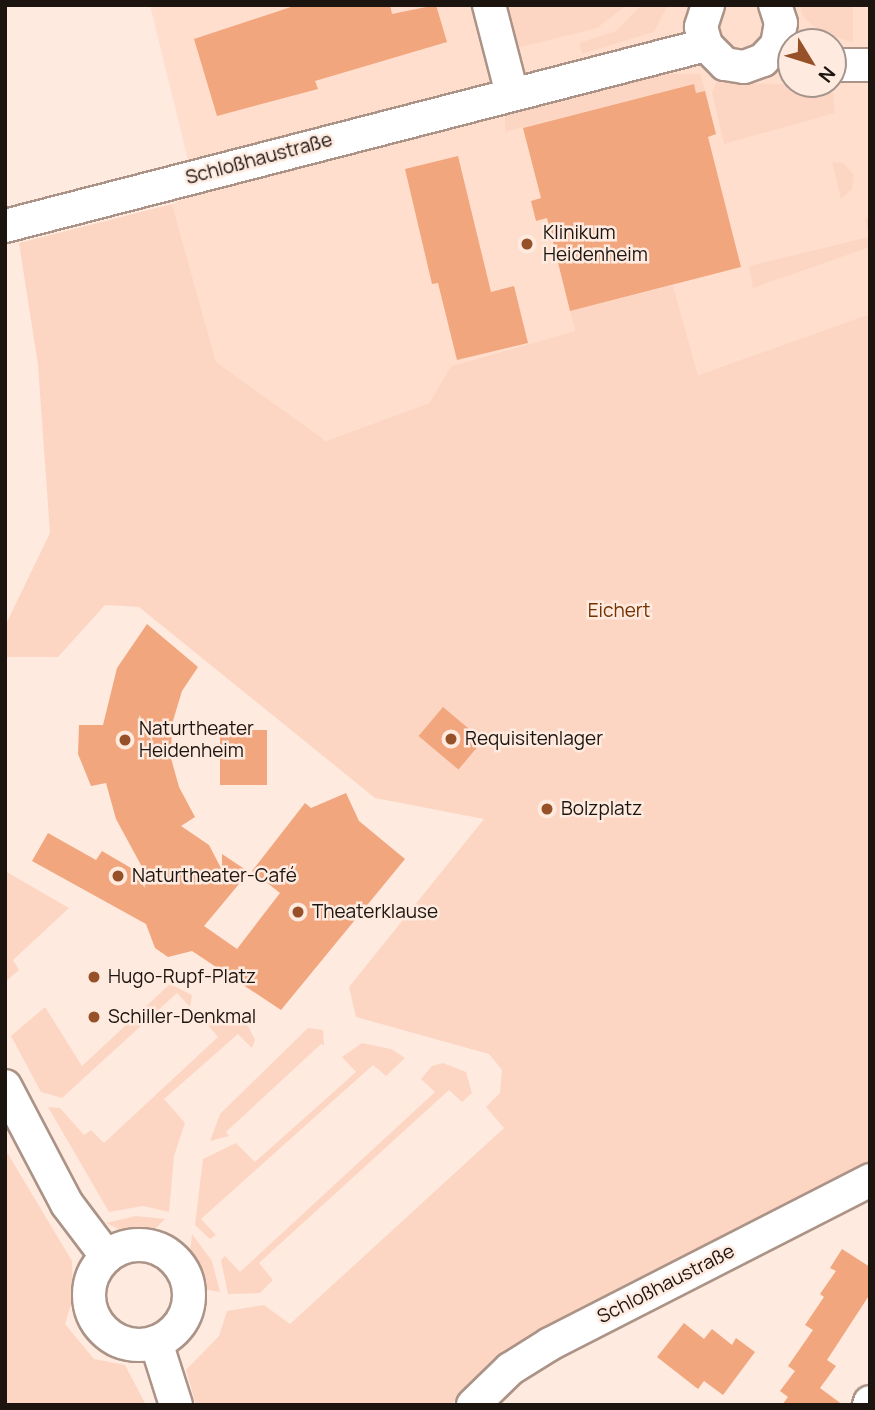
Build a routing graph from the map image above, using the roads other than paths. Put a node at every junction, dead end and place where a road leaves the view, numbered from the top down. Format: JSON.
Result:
{"nodes":[{"id":1,"x":489,"y":5,"type":"edge"},
{"id":2,"x":708,"y":5,"type":"edge"},
{"id":3,"x":777,"y":45,"type":"edge"},
{"id":4,"x":706,"y":46,"type":"junction"},
{"id":5,"x":847,"y":64,"type":"edge"},
{"id":6,"x":870,"y":65,"type":"edge"},
{"id":7,"x":512,"y":94,"type":"junction"},
{"id":8,"x":5,"y":226,"type":"edge"},
{"id":9,"x":5,"y":1086,"type":"edge"},
{"id":10,"x":870,"y":1180,"type":"edge"},
{"id":11,"x":107,"y":1257,"type":"junction"},
{"id":12,"x":156,"y":1342,"type":"junction"},
{"id":13,"x":176,"y":1405,"type":"edge"},
{"id":14,"x":473,"y":1405,"type":"edge"}],
"edges":[{"from":1,"to":7,"type":"street"},
{"from":2,"to":4,"type":"street"},
{"from":3,"to":4,"type":"street"},
{"from":4,"to":7,"type":"street","name":"Schloßhaustraße"},
{"from":5,"to":6,"type":"street"},
{"from":7,"to":8,"type":"street","name":"Schloßhaustraße"},
{"from":9,"to":11,"type":"street"},
{"from":10,"to":14,"type":"street","name":"Schloßhaustraße"},
{"from":11,"to":12,"type":"street"},
{"from":11,"to":12,"type":"street"},
{"from":12,"to":13,"type":"street"}]}
